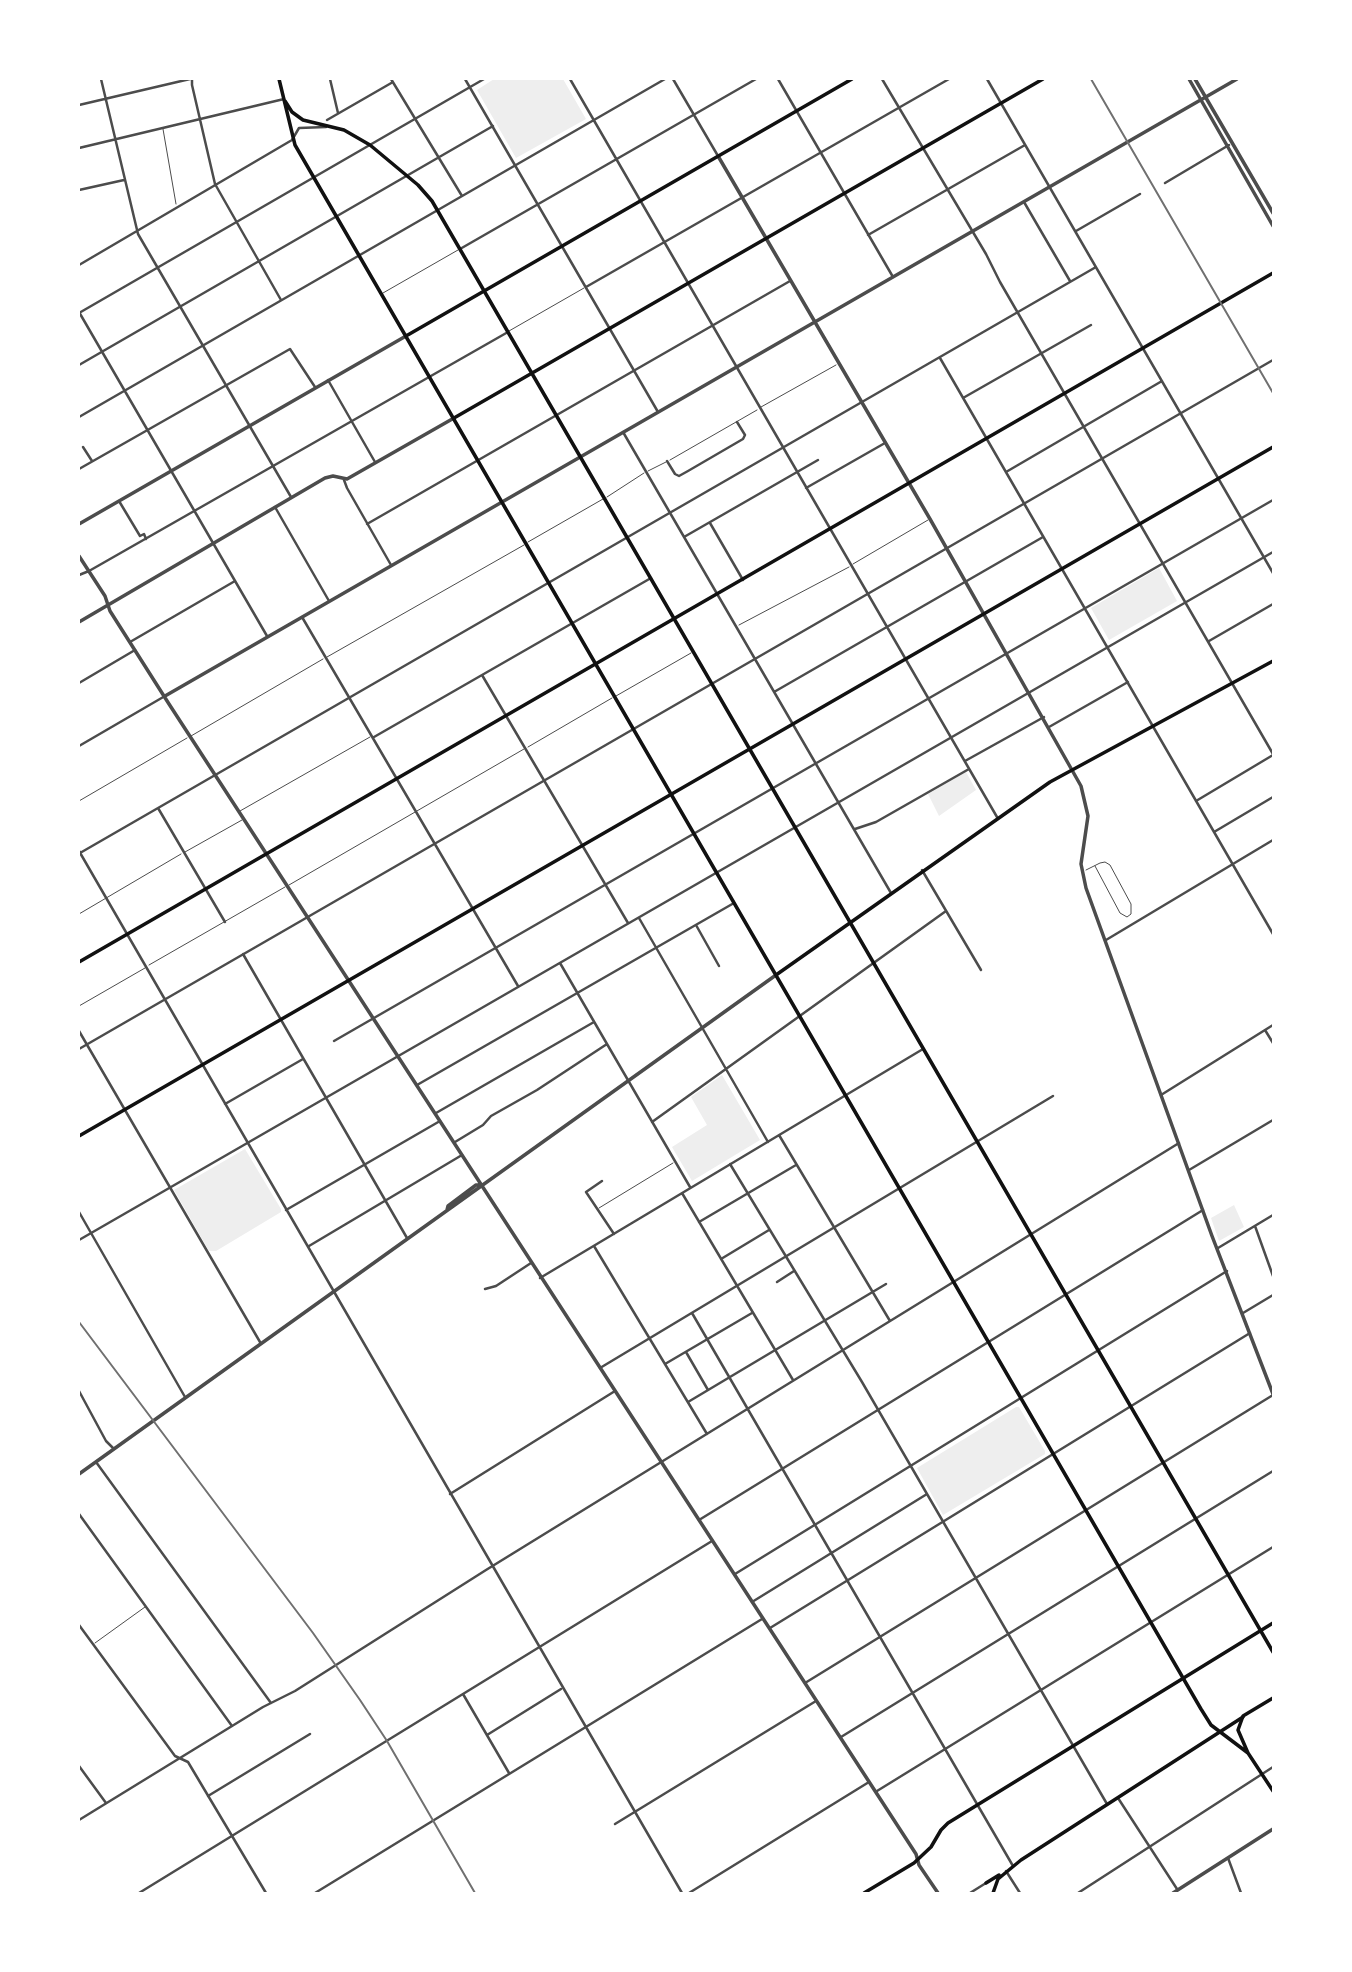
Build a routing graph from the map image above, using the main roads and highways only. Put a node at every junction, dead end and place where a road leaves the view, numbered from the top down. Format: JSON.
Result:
{"nodes":[{"id":1,"x":279,"y":79,"type":"edge"},
{"id":2,"x":852,"y":79,"type":"edge"},
{"id":3,"x":1043,"y":79,"type":"edge"},
{"id":4,"x":284,"y":100,"type":"junction"},
{"id":5,"x":1273,"y":273,"type":"edge"},
{"id":6,"x":483,"y":290,"type":"junction"},
{"id":7,"x":405,"y":335,"type":"junction"},
{"id":8,"x":532,"y":374,"type":"junction"},
{"id":9,"x":454,"y":418,"type":"junction"},
{"id":10,"x":1273,"y":447,"type":"edge"},
{"id":11,"x":674,"y":619,"type":"junction"},
{"id":12,"x":1273,"y":661,"type":"edge"},
{"id":13,"x":596,"y":664,"type":"junction"},
{"id":14,"x":750,"y":749,"type":"junction"},
{"id":15,"x":672,"y":795,"type":"junction"},
{"id":16,"x":850,"y":922,"type":"junction"},
{"id":17,"x":79,"y":962,"type":"edge"},
{"id":18,"x":776,"y":975,"type":"junction"},
{"id":19,"x":79,"y":1136,"type":"edge"},
{"id":20,"x":1273,"y":1623,"type":"edge"},
{"id":21,"x":1261,"y":1631,"type":"junction"},
{"id":22,"x":1273,"y":1652,"type":"edge"},
{"id":23,"x":1184,"y":1678,"type":"junction"},
{"id":24,"x":1273,"y":1698,"type":"edge"},
{"id":25,"x":1243,"y":1716,"type":"junction"},
{"id":26,"x":1220,"y":1732,"type":"junction"},
{"id":27,"x":1248,"y":1754,"type":"junction"},
{"id":28,"x":1273,"y":1790,"type":"edge"},
{"id":29,"x":1006,"y":1871,"type":"junction"},
{"id":30,"x":986,"y":1883,"type":"road end"},
{"id":31,"x":864,"y":1893,"type":"edge"},
{"id":32,"x":993,"y":1893,"type":"edge"}],
"edges":[{"from":1,"to":4,"type":"main road"},
{"from":2,"to":6,"type":"main road"},
{"from":3,"to":8,"type":"main road"},
{"from":4,"to":6,"type":"main road"},
{"from":4,"to":7,"type":"main road"},
{"from":5,"to":11,"type":"main road"},
{"from":6,"to":7,"type":"main road"},
{"from":6,"to":8,"type":"main road"},
{"from":7,"to":9,"type":"main road"},
{"from":8,"to":9,"type":"main road"},
{"from":8,"to":11,"type":"main road"},
{"from":9,"to":13,"type":"main road"},
{"from":10,"to":14,"type":"main road"},
{"from":11,"to":13,"type":"main road"},
{"from":11,"to":14,"type":"main road"},
{"from":12,"to":16,"type":"main road"},
{"from":13,"to":15,"type":"main road"},
{"from":13,"to":17,"type":"main road"},
{"from":14,"to":15,"type":"main road"},
{"from":14,"to":16,"type":"main road"},
{"from":15,"to":18,"type":"main road"},
{"from":15,"to":19,"type":"main road"},
{"from":16,"to":18,"type":"main road"},
{"from":16,"to":21,"type":"main road"},
{"from":18,"to":23,"type":"main road"},
{"from":20,"to":21,"type":"main road"},
{"from":21,"to":22,"type":"main road"},
{"from":21,"to":23,"type":"main road"},
{"from":23,"to":26,"type":"main road"},
{"from":23,"to":31,"type":"main road"},
{"from":24,"to":25,"type":"main road"},
{"from":25,"to":26,"type":"main road"},
{"from":25,"to":27,"type":"main road"},
{"from":26,"to":27,"type":"main road"},
{"from":26,"to":29,"type":"main road"},
{"from":27,"to":28,"type":"main road"},
{"from":29,"to":30,"type":"main road"},
{"from":29,"to":32,"type":"main road"}]}
